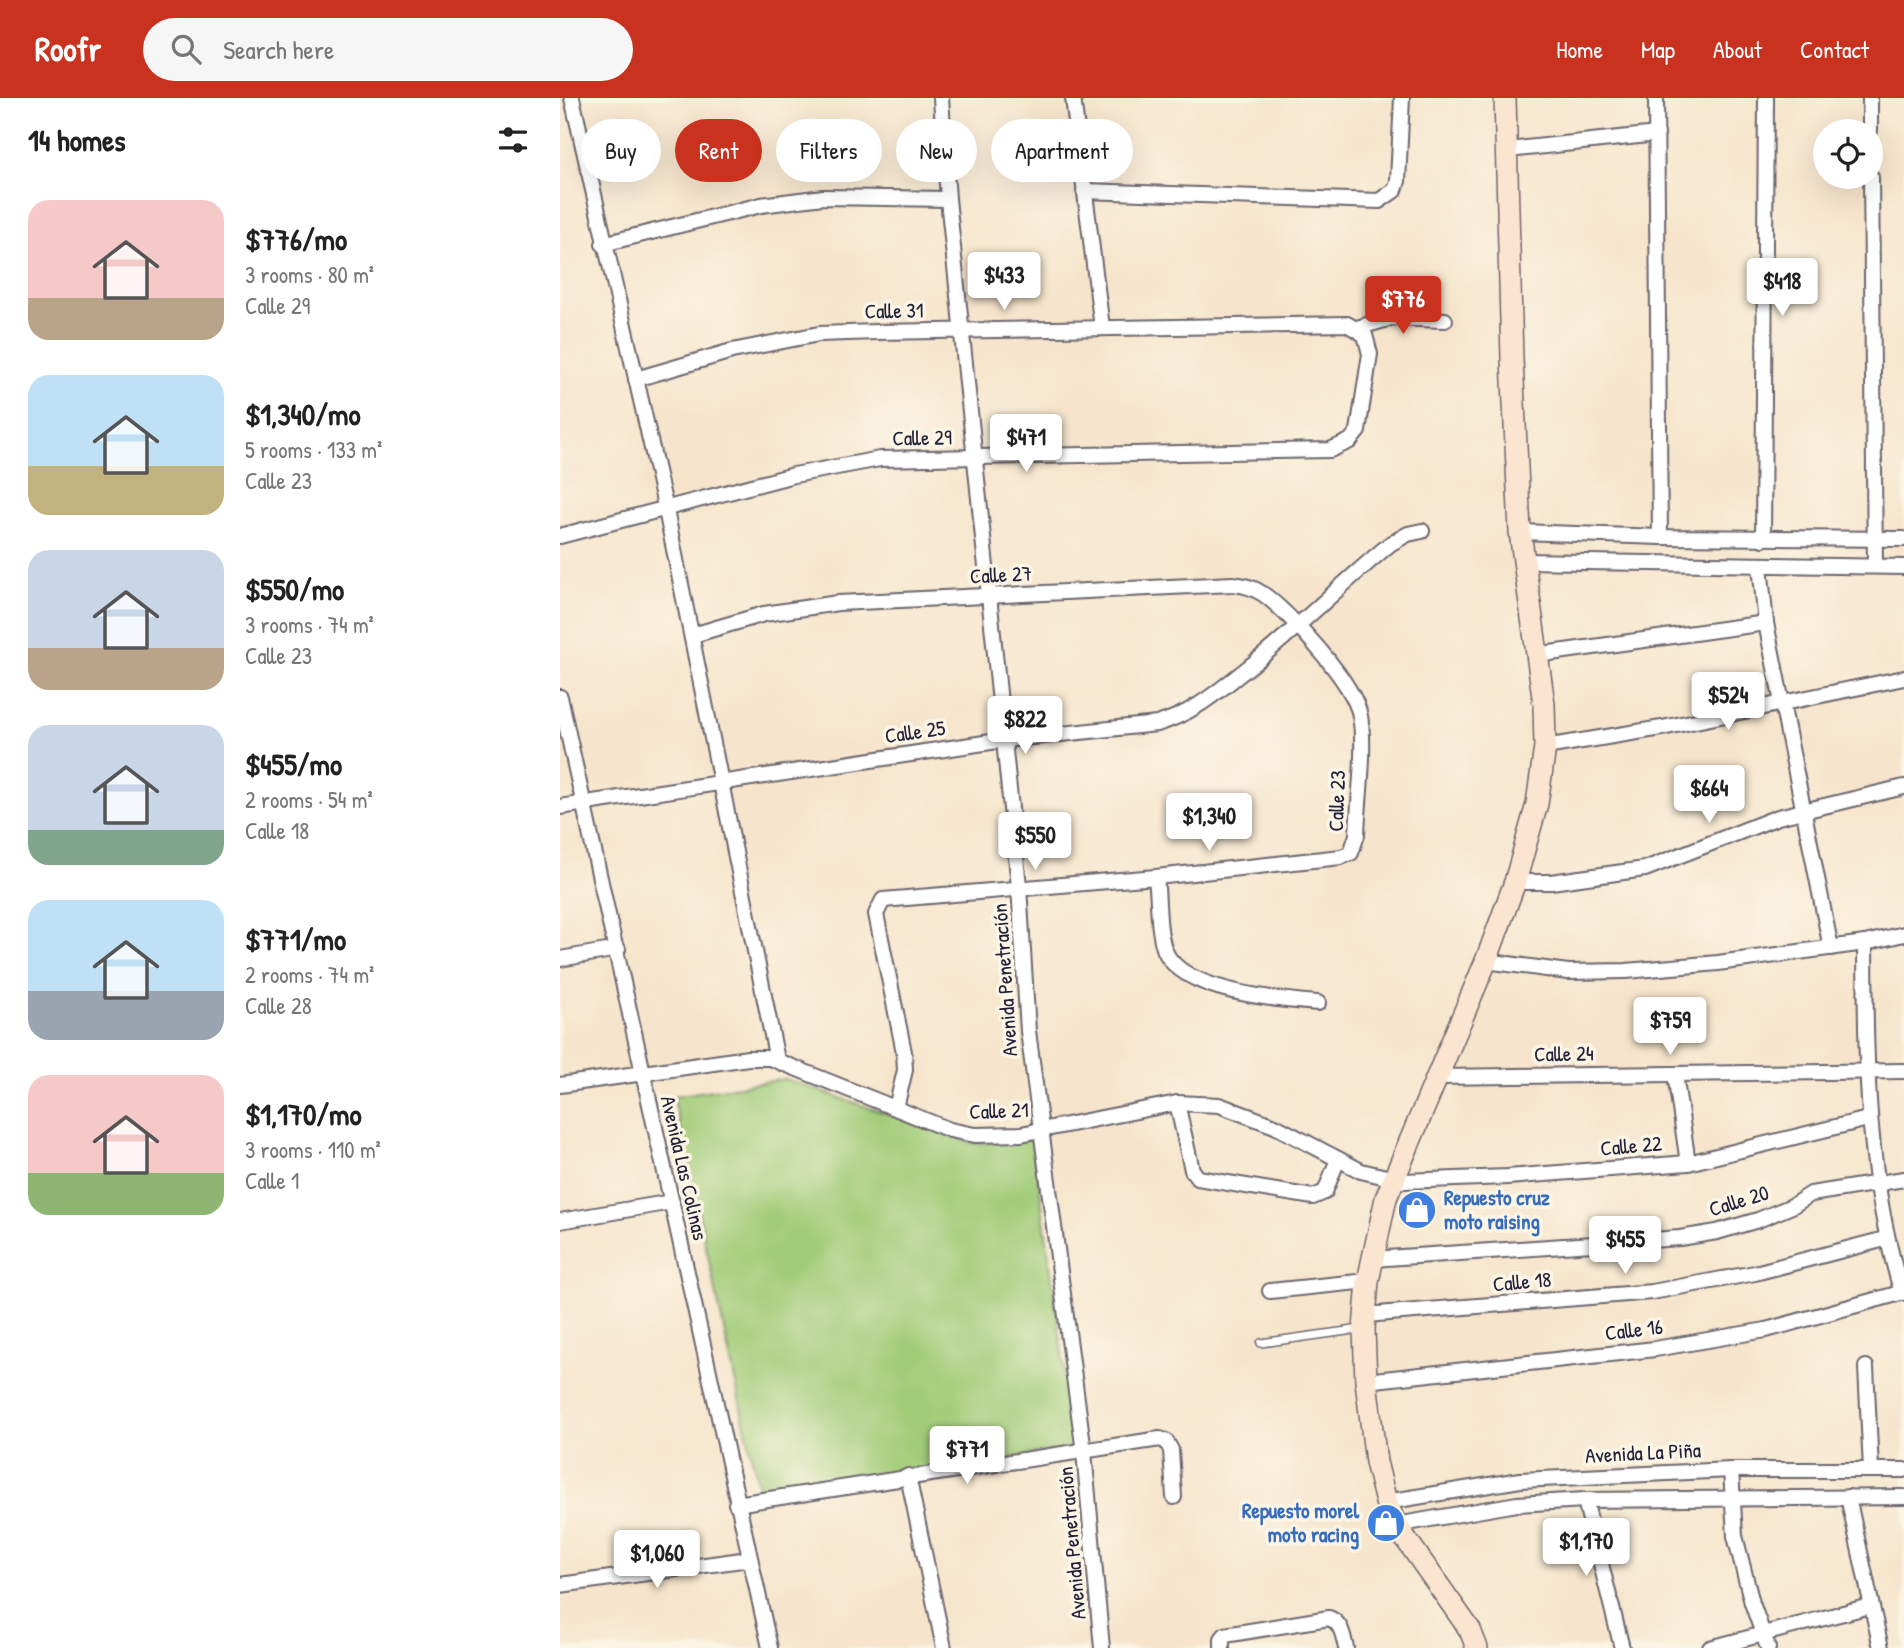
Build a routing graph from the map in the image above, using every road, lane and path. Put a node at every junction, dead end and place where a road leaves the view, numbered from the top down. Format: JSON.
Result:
{"nodes":[{"id":1,"x":572,"y":98,"type":"edge"},
{"id":2,"x":941,"y":98,"type":"edge"},
{"id":3,"x":1073,"y":98,"type":"edge"},
{"id":4,"x":1402,"y":98,"type":"edge"},
{"id":5,"x":1505,"y":98,"type":"edge"},
{"id":6,"x":1656,"y":98,"type":"edge"},
{"id":7,"x":1766,"y":98,"type":"edge"},
{"id":8,"x":1870,"y":98,"type":"edge"},
{"id":9,"x":1870,"y":119,"type":"edge"},
{"id":10,"x":1657,"y":134,"type":"junction"},
{"id":11,"x":1508,"y":150,"type":"junction"},
{"id":12,"x":1871,"y":189,"type":"edge"},
{"id":13,"x":1084,"y":191,"type":"junction"},
{"id":14,"x":948,"y":199,"type":"junction"},
{"id":15,"x":603,"y":244,"type":"junction"},
{"id":16,"x":1445,"y":320,"type":"dead end"},
{"id":17,"x":1102,"y":328,"type":"junction"},
{"id":18,"x":963,"y":330,"type":"junction"},
{"id":19,"x":1361,"y":332,"type":"junction"},
{"id":20,"x":636,"y":379,"type":"junction"},
{"id":21,"x":975,"y":458,"type":"junction"},
{"id":22,"x":666,"y":510,"type":"junction"},
{"id":23,"x":1422,"y":531,"type":"dead end"},
{"id":24,"x":1520,"y":532,"type":"junction"},
{"id":25,"x":560,"y":536,"type":"edge"},
{"id":26,"x":1660,"y":537,"type":"junction"},
{"id":27,"x":1763,"y":539,"type":"junction"},
{"id":28,"x":1904,"y":539,"type":"edge"},
{"id":29,"x":1875,"y":540,"type":"junction"},
{"id":30,"x":1523,"y":561,"type":"junction"},
{"id":31,"x":1760,"y":566,"type":"junction"},
{"id":32,"x":1875,"y":566,"type":"junction"},
{"id":33,"x":1904,"y":567,"type":"edge"},
{"id":34,"x":990,"y":597,"type":"junction"},
{"id":35,"x":1766,"y":623,"type":"junction"},
{"id":36,"x":1298,"y":628,"type":"junction"},
{"id":37,"x":693,"y":635,"type":"junction"},
{"id":38,"x":1536,"y":655,"type":"junction"},
{"id":39,"x":1904,"y":678,"type":"edge"},
{"id":40,"x":560,"y":697,"type":"edge"},
{"id":41,"x":1781,"y":705,"type":"junction"},
{"id":42,"x":1004,"y":740,"type":"junction"},
{"id":43,"x":1545,"y":747,"type":"junction"},
{"id":44,"x":721,"y":782,"type":"junction"},
{"id":45,"x":1904,"y":787,"type":"edge"},
{"id":46,"x":584,"y":803,"type":"junction"},
{"id":47,"x":560,"y":807,"type":"edge"},
{"id":48,"x":1804,"y":810,"type":"junction"},
{"id":49,"x":1156,"y":877,"type":"junction"},
{"id":50,"x":1515,"y":882,"type":"junction"},
{"id":51,"x":1019,"y":886,"type":"junction"},
{"id":52,"x":1904,"y":934,"type":"edge"},
{"id":53,"x":1865,"y":943,"type":"junction"},
{"id":54,"x":1831,"y":948,"type":"junction"},
{"id":55,"x":618,"y":949,"type":"junction"},
{"id":56,"x":560,"y":959,"type":"edge"},
{"id":57,"x":1486,"y":961,"type":"junction"},
{"id":58,"x":1318,"y":1003,"type":"dead end"},
{"id":59,"x":778,"y":1060,"type":"junction"},
{"id":60,"x":1866,"y":1070,"type":"junction"},
{"id":61,"x":1904,"y":1071,"type":"edge"},
{"id":62,"x":641,"y":1074,"type":"junction"},
{"id":63,"x":1675,"y":1074,"type":"junction"},
{"id":64,"x":1435,"y":1077,"type":"junction"},
{"id":65,"x":560,"y":1085,"type":"edge"},
{"id":66,"x":1177,"y":1103,"type":"junction"},
{"id":67,"x":896,"y":1108,"type":"junction"},
{"id":68,"x":1868,"y":1119,"type":"junction"},
{"id":69,"x":1039,"y":1131,"type":"junction"},
{"id":70,"x":1338,"y":1159,"type":"junction"},
{"id":71,"x":1688,"y":1163,"type":"junction"},
{"id":72,"x":1904,"y":1179,"type":"edge"},
{"id":73,"x":1394,"y":1181,"type":"junction"},
{"id":74,"x":1877,"y":1183,"type":"junction"},
{"id":75,"x":672,"y":1202,"type":"junction"},
{"id":76,"x":560,"y":1222,"type":"edge"},
{"id":77,"x":1885,"y":1239,"type":"junction"},
{"id":78,"x":1373,"y":1259,"type":"junction"},
{"id":79,"x":1368,"y":1281,"type":"junction"},
{"id":80,"x":1270,"y":1291,"type":"dead end"},
{"id":81,"x":1903,"y":1293,"type":"edge"},
{"id":82,"x":1365,"y":1322,"type":"junction"},
{"id":83,"x":1261,"y":1343,"type":"dead end"},
{"id":84,"x":1866,"y":1367,"type":"dead end"},
{"id":85,"x":1366,"y":1381,"type":"junction"},
{"id":86,"x":1084,"y":1452,"type":"junction"},
{"id":87,"x":1731,"y":1469,"type":"junction"},
{"id":88,"x":1871,"y":1470,"type":"junction"},
{"id":89,"x":1904,"y":1470,"type":"edge"},
{"id":90,"x":908,"y":1476,"type":"junction"},
{"id":91,"x":1174,"y":1497,"type":"dead end"},
{"id":92,"x":1848,"y":1497,"type":"junction"},
{"id":93,"x":1904,"y":1497,"type":"edge"},
{"id":94,"x":1586,"y":1500,"type":"junction"},
{"id":95,"x":1732,"y":1500,"type":"junction"},
{"id":96,"x":1386,"y":1502,"type":"junction"},
{"id":97,"x":736,"y":1504,"type":"junction"},
{"id":98,"x":1396,"y":1525,"type":"junction"},
{"id":99,"x":749,"y":1559,"type":"junction"},
{"id":100,"x":560,"y":1585,"type":"edge"},
{"id":101,"x":1870,"y":1606,"type":"junction"},
{"id":102,"x":1766,"y":1641,"type":"edge"},
{"id":103,"x":770,"y":1648,"type":"edge"},
{"id":104,"x":944,"y":1648,"type":"edge"},
{"id":105,"x":1102,"y":1648,"type":"edge"},
{"id":106,"x":1222,"y":1648,"type":"edge"},
{"id":107,"x":1346,"y":1648,"type":"edge"},
{"id":108,"x":1477,"y":1648,"type":"edge"},
{"id":109,"x":1622,"y":1648,"type":"edge"},
{"id":110,"x":1710,"y":1648,"type":"edge"},
{"id":111,"x":1881,"y":1648,"type":"edge"}],
"edges":[{"from":1,"to":15,"type":"street"},
{"from":2,"to":14,"type":"street","name":"Avenida Penetración"},
{"from":3,"to":13,"type":"street"},
{"from":4,"to":13,"type":"street"},
{"from":5,"to":11,"type":"main road"},
{"from":6,"to":10,"type":"street"},
{"from":7,"to":27,"type":"street"},
{"from":8,"to":9,"type":"street"},
{"from":10,"to":11,"type":"street"},
{"from":10,"to":26,"type":"street"},
{"from":11,"to":24,"type":"main road"},
{"from":12,"to":29,"type":"street"},
{"from":13,"to":17,"type":"street"},
{"from":14,"to":15,"type":"street"},
{"from":14,"to":18,"type":"street","name":"Avenida Penetración"},
{"from":15,"to":20,"type":"street"},
{"from":16,"to":19,"type":"street"},
{"from":17,"to":18,"type":"street","name":"Calle 31"},
{"from":17,"to":19,"type":"street","name":"Calle 31"},
{"from":18,"to":20,"type":"street","name":"Calle 31"},
{"from":18,"to":21,"type":"street","name":"Avenida Penetración"},
{"from":19,"to":21,"type":"street","name":"Calle 29"},
{"from":20,"to":22,"type":"street"},
{"from":21,"to":22,"type":"street","name":"Calle 29"},
{"from":21,"to":34,"type":"street","name":"Avenida Penetración"},
{"from":22,"to":25,"type":"street","name":"Calle 29"},
{"from":22,"to":37,"type":"street"},
{"from":23,"to":36,"type":"street","name":"Calle 25"},
{"from":24,"to":26,"type":"street"},
{"from":24,"to":30,"type":"main road"},
{"from":26,"to":27,"type":"street"},
{"from":27,"to":29,"type":"street"},
{"from":28,"to":29,"type":"street"},
{"from":29,"to":32,"type":"street"},
{"from":30,"to":31,"type":"street"},
{"from":30,"to":38,"type":"main road"},
{"from":31,"to":32,"type":"street"},
{"from":31,"to":35,"type":"street"},
{"from":32,"to":33,"type":"street"},
{"from":34,"to":36,"type":"street","name":"Calle 27"},
{"from":34,"to":37,"type":"street","name":"Calle 27"},
{"from":34,"to":42,"type":"street","name":"Avenida Penetración"},
{"from":35,"to":38,"type":"street"},
{"from":35,"to":41,"type":"street"},
{"from":36,"to":42,"type":"street","name":"Calle 25"},
{"from":36,"to":49,"type":"street","name":"Calle 23"},
{"from":37,"to":44,"type":"street"},
{"from":38,"to":43,"type":"main road"},
{"from":39,"to":41,"type":"street"},
{"from":40,"to":46,"type":"street","name":"Avenida Las Colinas"},
{"from":41,"to":43,"type":"street"},
{"from":41,"to":48,"type":"street"},
{"from":42,"to":44,"type":"street","name":"Calle 25"},
{"from":42,"to":51,"type":"street","name":"Avenida Penetración"},
{"from":43,"to":50,"type":"main road"},
{"from":44,"to":46,"type":"street","name":"Calle 25"},
{"from":44,"to":59,"type":"street"},
{"from":45,"to":48,"type":"street"},
{"from":46,"to":47,"type":"street","name":"Calle 25"},
{"from":46,"to":55,"type":"street","name":"Avenida Las Colinas"},
{"from":48,"to":50,"type":"street"},
{"from":48,"to":54,"type":"street"},
{"from":49,"to":51,"type":"street","name":"Calle 23"},
{"from":49,"to":58,"type":"street"},
{"from":50,"to":57,"type":"main road"},
{"from":51,"to":67,"type":"street","name":"Calle 23"},
{"from":51,"to":69,"type":"street","name":"Avenida Penetración"},
{"from":52,"to":53,"type":"street"},
{"from":53,"to":54,"type":"street"},
{"from":53,"to":60,"type":"street","name":"Calle 16"},
{"from":54,"to":57,"type":"street"},
{"from":55,"to":56,"type":"street"},
{"from":55,"to":62,"type":"street","name":"Avenida Las Colinas"},
{"from":57,"to":64,"type":"main road"},
{"from":59,"to":62,"type":"street","name":"Calle 21"},
{"from":59,"to":67,"type":"street","name":"Calle 21"},
{"from":60,"to":61,"type":"street","name":"Calle 24"},
{"from":60,"to":63,"type":"street","name":"Calle 24"},
{"from":60,"to":68,"type":"street","name":"Calle 16"},
{"from":62,"to":65,"type":"street","name":"Calle 21"},
{"from":62,"to":75,"type":"street","name":"Avenida Las Colinas"},
{"from":63,"to":64,"type":"street","name":"Calle 24"},
{"from":63,"to":71,"type":"street"},
{"from":64,"to":73,"type":"main road"},
{"from":66,"to":69,"type":"street","name":"Calle 21"},
{"from":66,"to":70,"type":"street","name":"Calle 21"},
{"from":66,"to":70,"type":"street"},
{"from":67,"to":69,"type":"street","name":"Calle 21"},
{"from":68,"to":71,"type":"street","name":"Calle 22"},
{"from":68,"to":74,"type":"street","name":"Calle 16"},
{"from":69,"to":86,"type":"street","name":"Avenida Penetración"},
{"from":70,"to":73,"type":"street","name":"Calle 21"},
{"from":71,"to":73,"type":"street","name":"Calle 22"},
{"from":72,"to":74,"type":"street","name":"Calle 20"},
{"from":73,"to":78,"type":"main road"},
{"from":74,"to":77,"type":"street","name":"Calle 16"},
{"from":74,"to":78,"type":"street","name":"Calle 20"},
{"from":75,"to":76,"type":"street"},
{"from":75,"to":97,"type":"street","name":"Avenida Las Colinas"},
{"from":77,"to":81,"type":"street","name":"Calle 16"},
{"from":77,"to":82,"type":"street","name":"Calle 18"},
{"from":78,"to":79,"type":"main road"},
{"from":79,"to":80,"type":"street"},
{"from":79,"to":82,"type":"main road"},
{"from":81,"to":85,"type":"street","name":"Calle 16"},
{"from":82,"to":83,"type":"lane"},
{"from":82,"to":85,"type":"main road"},
{"from":84,"to":88,"type":"street"},
{"from":85,"to":96,"type":"main road"},
{"from":86,"to":90,"type":"street"},
{"from":86,"to":91,"type":"street"},
{"from":86,"to":105,"type":"street","name":"Avenida Penetración"},
{"from":87,"to":88,"type":"street","name":"Avenida La Piña"},
{"from":87,"to":95,"type":"street"},
{"from":87,"to":96,"type":"street","name":"Avenida La Piña"},
{"from":88,"to":89,"type":"street","name":"Avenida La Piña"},
{"from":90,"to":97,"type":"street"},
{"from":90,"to":104,"type":"street"},
{"from":92,"to":93,"type":"street","name":"Avenida La Piña"},
{"from":92,"to":95,"type":"street","name":"Avenida La Piña"},
{"from":92,"to":101,"type":"street"},
{"from":94,"to":95,"type":"street","name":"Avenida La Piña"},
{"from":94,"to":98,"type":"street","name":"Avenida La Piña"},
{"from":94,"to":109,"type":"street"},
{"from":95,"to":102,"type":"street"},
{"from":96,"to":98,"type":"main road"},
{"from":97,"to":99,"type":"street","name":"Avenida Las Colinas"},
{"from":98,"to":108,"type":"main road"},
{"from":99,"to":100,"type":"street"},
{"from":99,"to":103,"type":"street","name":"Avenida Las Colinas"},
{"from":101,"to":102,"type":"street"},
{"from":101,"to":111,"type":"street"},
{"from":102,"to":110,"type":"street"},
{"from":106,"to":107,"type":"street"}]}
